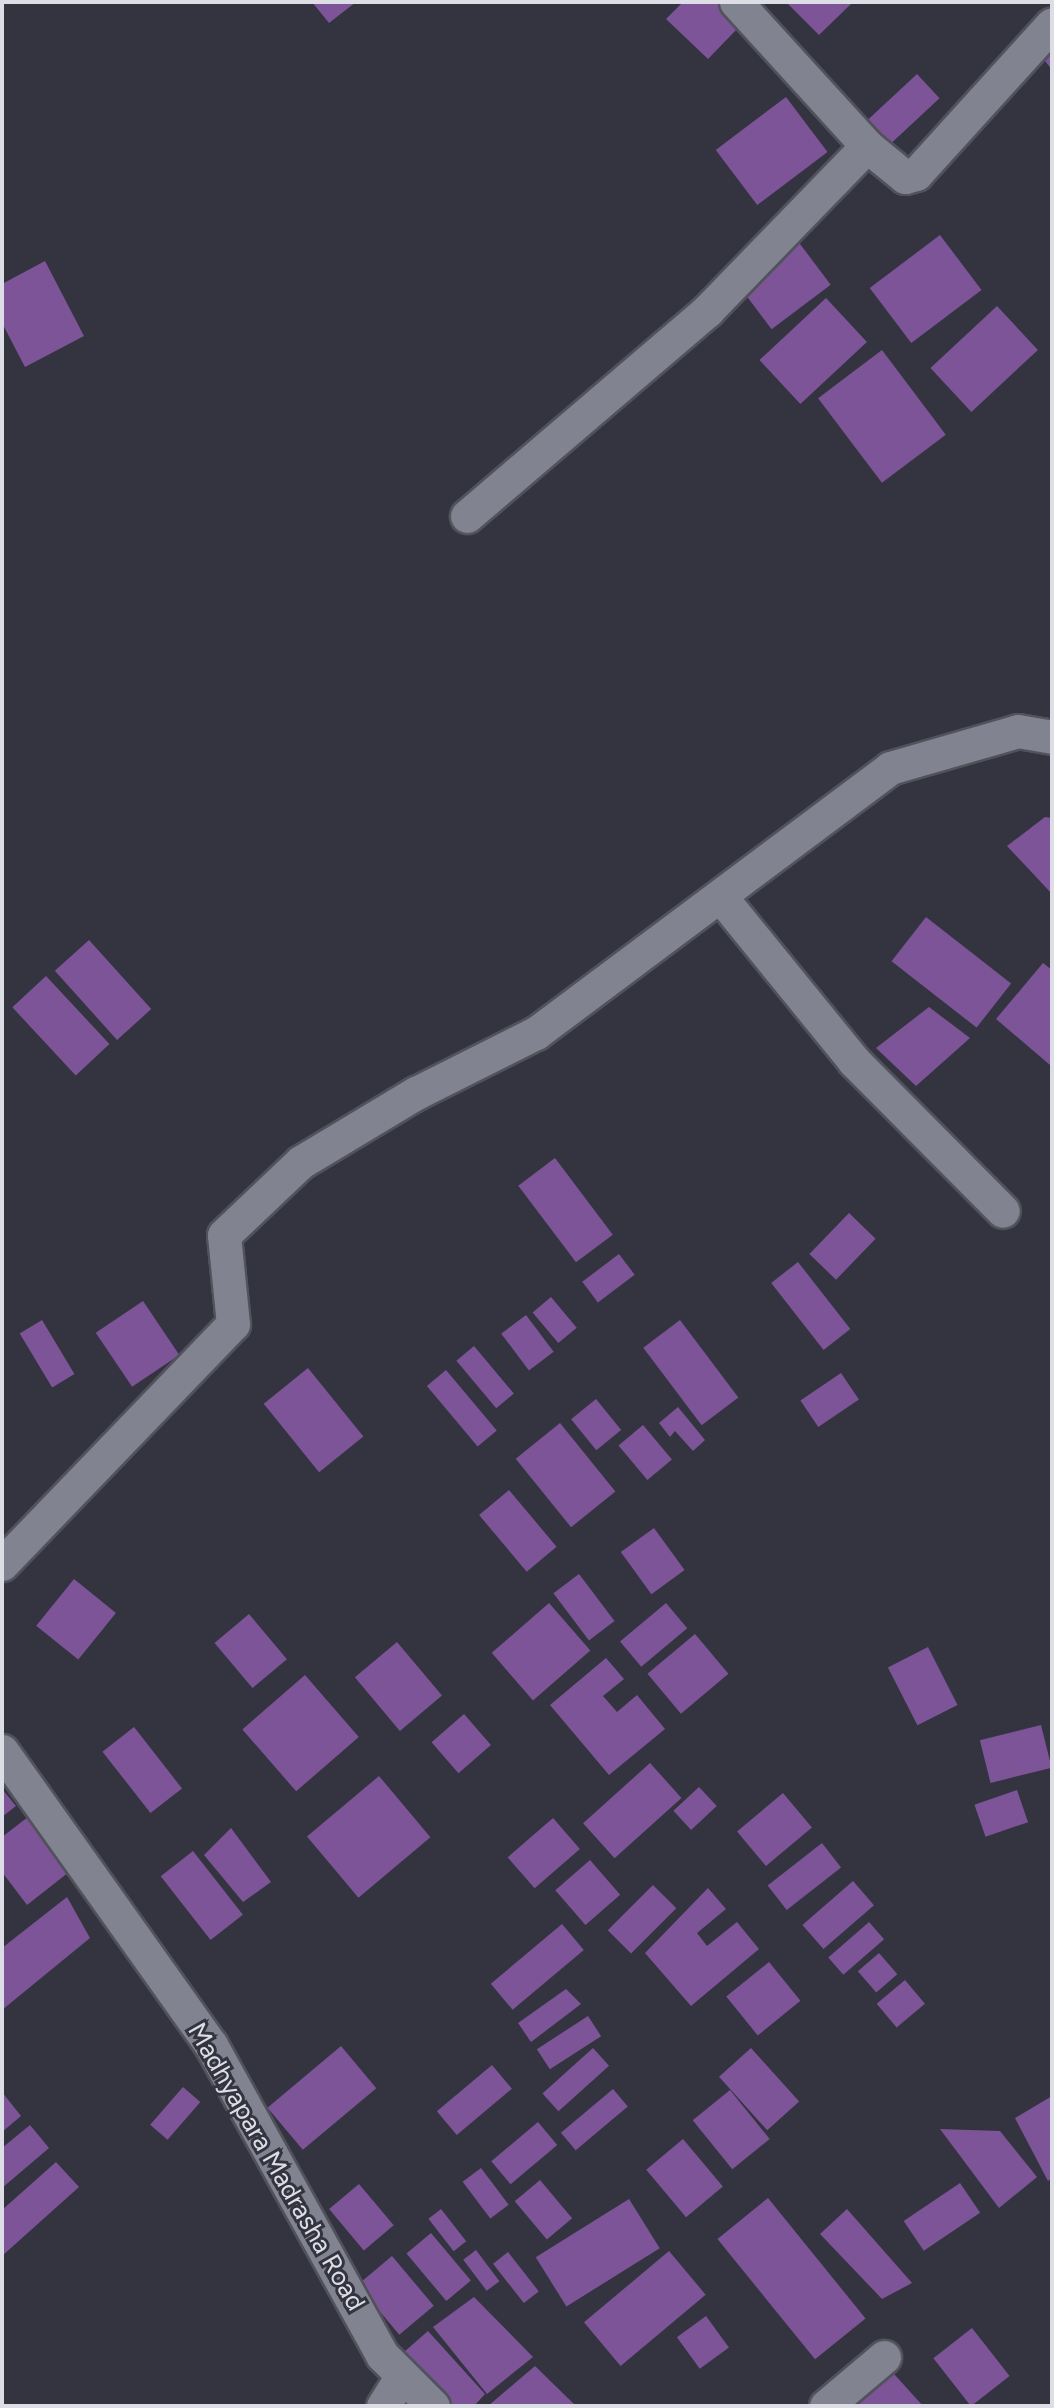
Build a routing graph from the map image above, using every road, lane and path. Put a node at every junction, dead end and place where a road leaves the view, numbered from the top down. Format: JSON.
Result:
{"nodes":[{"id":1,"x":736,"y":2,"type":"edge"},
{"id":2,"x":1052,"y":24,"type":"edge"},
{"id":3,"x":867,"y":146,"type":"junction"},
{"id":4,"x":467,"y":516,"type":"dead end"},
{"id":5,"x":1052,"y":737,"type":"edge"},
{"id":6,"x":720,"y":896,"type":"junction"},
{"id":7,"x":1003,"y":1212,"type":"dead end"},
{"id":8,"x":2,"y":1564,"type":"edge"},
{"id":9,"x":2,"y":1751,"type":"edge"},
{"id":10,"x":884,"y":2357,"type":"dead end"},
{"id":11,"x":402,"y":2376,"type":"junction"},
{"id":12,"x":383,"y":2406,"type":"edge"},
{"id":13,"x":433,"y":2406,"type":"edge"},
{"id":14,"x":826,"y":2406,"type":"edge"}],
"edges":[{"from":1,"to":3,"type":"street"},
{"from":2,"to":3,"type":"street"},
{"from":3,"to":4,"type":"street"},
{"from":5,"to":6,"type":"street"},
{"from":6,"to":7,"type":"street"},
{"from":6,"to":8,"type":"street"},
{"from":9,"to":11,"type":"street","name":"Madhyapara Madrasha Road"},
{"from":10,"to":14,"type":"street"},
{"from":11,"to":12,"type":"street"},
{"from":11,"to":13,"type":"street","name":"Madhyapara Madrasha Road"}]}
